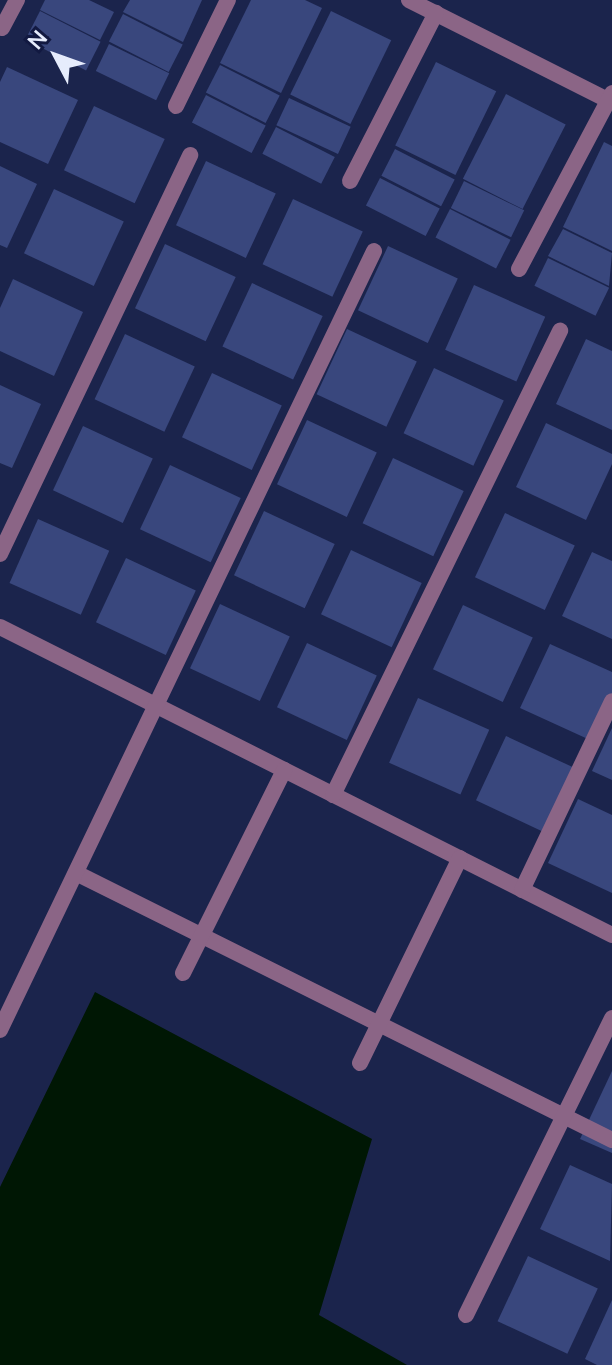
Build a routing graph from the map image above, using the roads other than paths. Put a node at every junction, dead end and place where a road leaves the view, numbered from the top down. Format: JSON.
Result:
{"nodes":[{"id":1,"x":17,"y":0,"type":"edge"},
{"id":2,"x":228,"y":0,"type":"edge"},
{"id":3,"x":416,"y":2,"type":"edge"},
{"id":4,"x":436,"y":13,"type":"junction"},
{"id":5,"x":2,"y":28,"type":"edge"},
{"id":6,"x":611,"y":98,"type":"edge"},
{"id":7,"x":176,"y":106,"type":"dead end"},
{"id":8,"x":190,"y":155,"type":"dead end"},
{"id":9,"x":350,"y":181,"type":"dead end"},
{"id":10,"x":374,"y":251,"type":"dead end"},
{"id":11,"x":519,"y":269,"type":"dead end"},
{"id":12,"x":560,"y":331,"type":"dead end"},
{"id":13,"x":0,"y":554,"type":"edge"},
{"id":14,"x":0,"y":627,"type":"edge"},
{"id":15,"x":612,"y":701,"type":"edge"},
{"id":16,"x":157,"y":706,"type":"junction"},
{"id":17,"x":284,"y":770,"type":"junction"},
{"id":18,"x":333,"y":795,"type":"junction"},
{"id":19,"x":460,"y":858,"type":"junction"},
{"id":20,"x":76,"y":873,"type":"junction"},
{"id":21,"x":522,"y":890,"type":"junction"},
{"id":22,"x":202,"y":935,"type":"junction"},
{"id":23,"x":612,"y":935,"type":"edge"},
{"id":24,"x":183,"y":973,"type":"dead end"},
{"id":25,"x":612,"y":1018,"type":"edge"},
{"id":26,"x":379,"y":1023,"type":"junction"},
{"id":27,"x":0,"y":1030,"type":"edge"},
{"id":28,"x":360,"y":1063,"type":"dead end"},
{"id":29,"x":563,"y":1116,"type":"junction"},
{"id":30,"x":612,"y":1140,"type":"edge"},
{"id":31,"x":466,"y":1315,"type":"dead end"}],
"edges":[{"from":1,"to":5,"type":"street"},
{"from":2,"to":7,"type":"street"},
{"from":3,"to":4,"type":"street"},
{"from":4,"to":6,"type":"street"},
{"from":4,"to":9,"type":"street"},
{"from":6,"to":11,"type":"street"},
{"from":8,"to":13,"type":"street"},
{"from":10,"to":16,"type":"street"},
{"from":12,"to":18,"type":"street"},
{"from":14,"to":16,"type":"street"},
{"from":15,"to":21,"type":"street"},
{"from":16,"to":17,"type":"street"},
{"from":16,"to":20,"type":"street"},
{"from":17,"to":18,"type":"street"},
{"from":17,"to":22,"type":"street"},
{"from":18,"to":19,"type":"street"},
{"from":19,"to":21,"type":"street"},
{"from":19,"to":26,"type":"street"},
{"from":20,"to":22,"type":"street"},
{"from":20,"to":27,"type":"street"},
{"from":21,"to":23,"type":"street"},
{"from":22,"to":24,"type":"street"},
{"from":22,"to":26,"type":"street"},
{"from":25,"to":29,"type":"street"},
{"from":26,"to":28,"type":"street"},
{"from":26,"to":29,"type":"street"},
{"from":29,"to":30,"type":"street"},
{"from":29,"to":31,"type":"street"}]}
